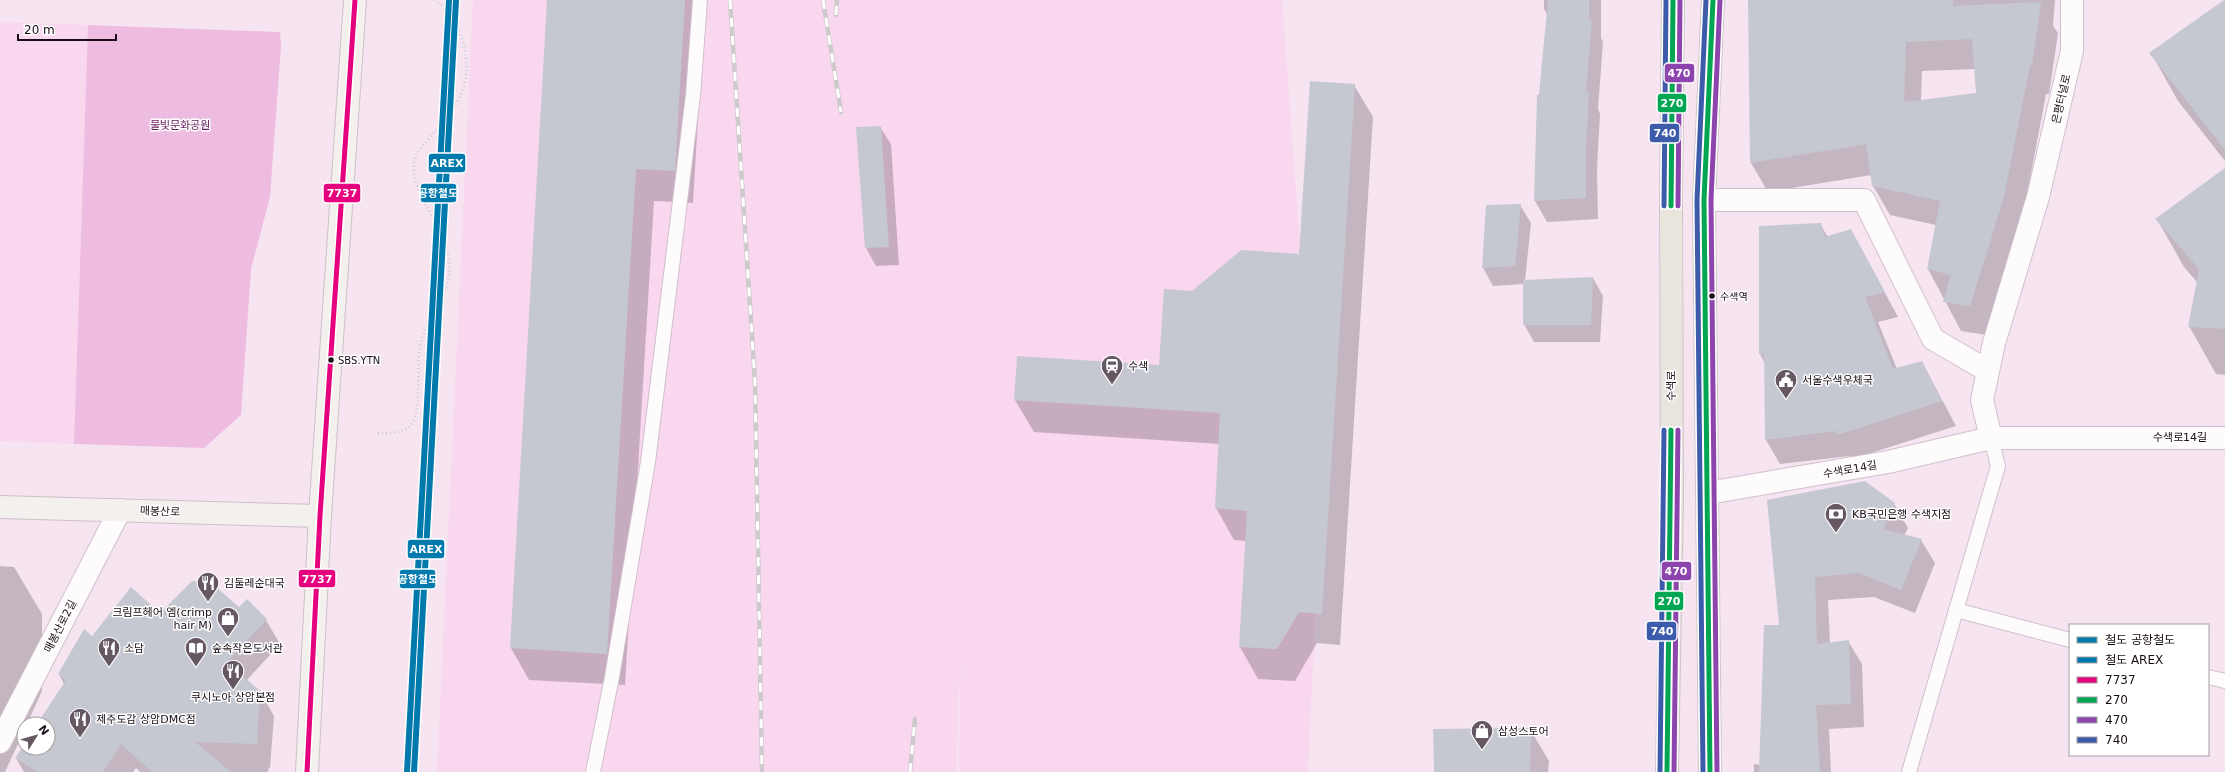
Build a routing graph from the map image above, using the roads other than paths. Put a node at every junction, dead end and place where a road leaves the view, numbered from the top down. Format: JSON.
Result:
{"nodes":[{"id":1,"x":354,"y":0,"type":"edge"},
{"id":2,"x":700,"y":0,"type":"edge"},
{"id":3,"x":1673,"y":0,"type":"edge"},
{"id":4,"x":1713,"y":0,"type":"edge"},
{"id":5,"x":2072,"y":0,"type":"edge"},
{"id":6,"x":1704,"y":200,"type":"junction"},
{"id":7,"x":1988,"y":371,"type":"junction"},
{"id":8,"x":1991,"y":438,"type":"junction"},
{"id":9,"x":2225,"y":438,"type":"edge"},
{"id":10,"x":1708,"y":493,"type":"junction"},
{"id":11,"x":0,"y":506,"type":"edge"},
{"id":12,"x":120,"y":510,"type":"junction"},
{"id":13,"x":320,"y":516,"type":"junction"},
{"id":14,"x":1956,"y":610,"type":"junction"},
{"id":15,"x":2069,"y":640,"type":"edge"},
{"id":16,"x":2209,"y":677,"type":"edge"},
{"id":17,"x":2225,"y":682,"type":"edge"},
{"id":18,"x":0,"y":742,"type":"edge"},
{"id":19,"x":307,"y":772,"type":"edge"},
{"id":20,"x":593,"y":772,"type":"edge"},
{"id":21,"x":1667,"y":772,"type":"edge"},
{"id":22,"x":1710,"y":772,"type":"edge"},
{"id":23,"x":1909,"y":772,"type":"edge"}],
"edges":[{"from":1,"to":13,"type":"main road"},
{"from":2,"to":20,"type":"lane"},
{"from":3,"to":21,"type":"main road","name":"수색로"},
{"from":4,"to":6,"type":"main road"},
{"from":5,"to":7,"type":"street","name":"은평터널로"},
{"from":6,"to":7,"type":"street"},
{"from":6,"to":10,"type":"main road"},
{"from":7,"to":8,"type":"street"},
{"from":8,"to":9,"type":"street","name":"수색로14길"},
{"from":8,"to":10,"type":"street","name":"수색로14길"},
{"from":8,"to":14,"type":"lane"},
{"from":10,"to":22,"type":"main road"},
{"from":11,"to":12,"type":"main road","name":"매봉산로"},
{"from":12,"to":13,"type":"main road","name":"매봉산로"},
{"from":12,"to":18,"type":"street","name":"매봉산로2길"},
{"from":13,"to":19,"type":"main road"},
{"from":14,"to":15,"type":"lane"},
{"from":14,"to":23,"type":"lane"},
{"from":16,"to":17,"type":"lane"}]}
